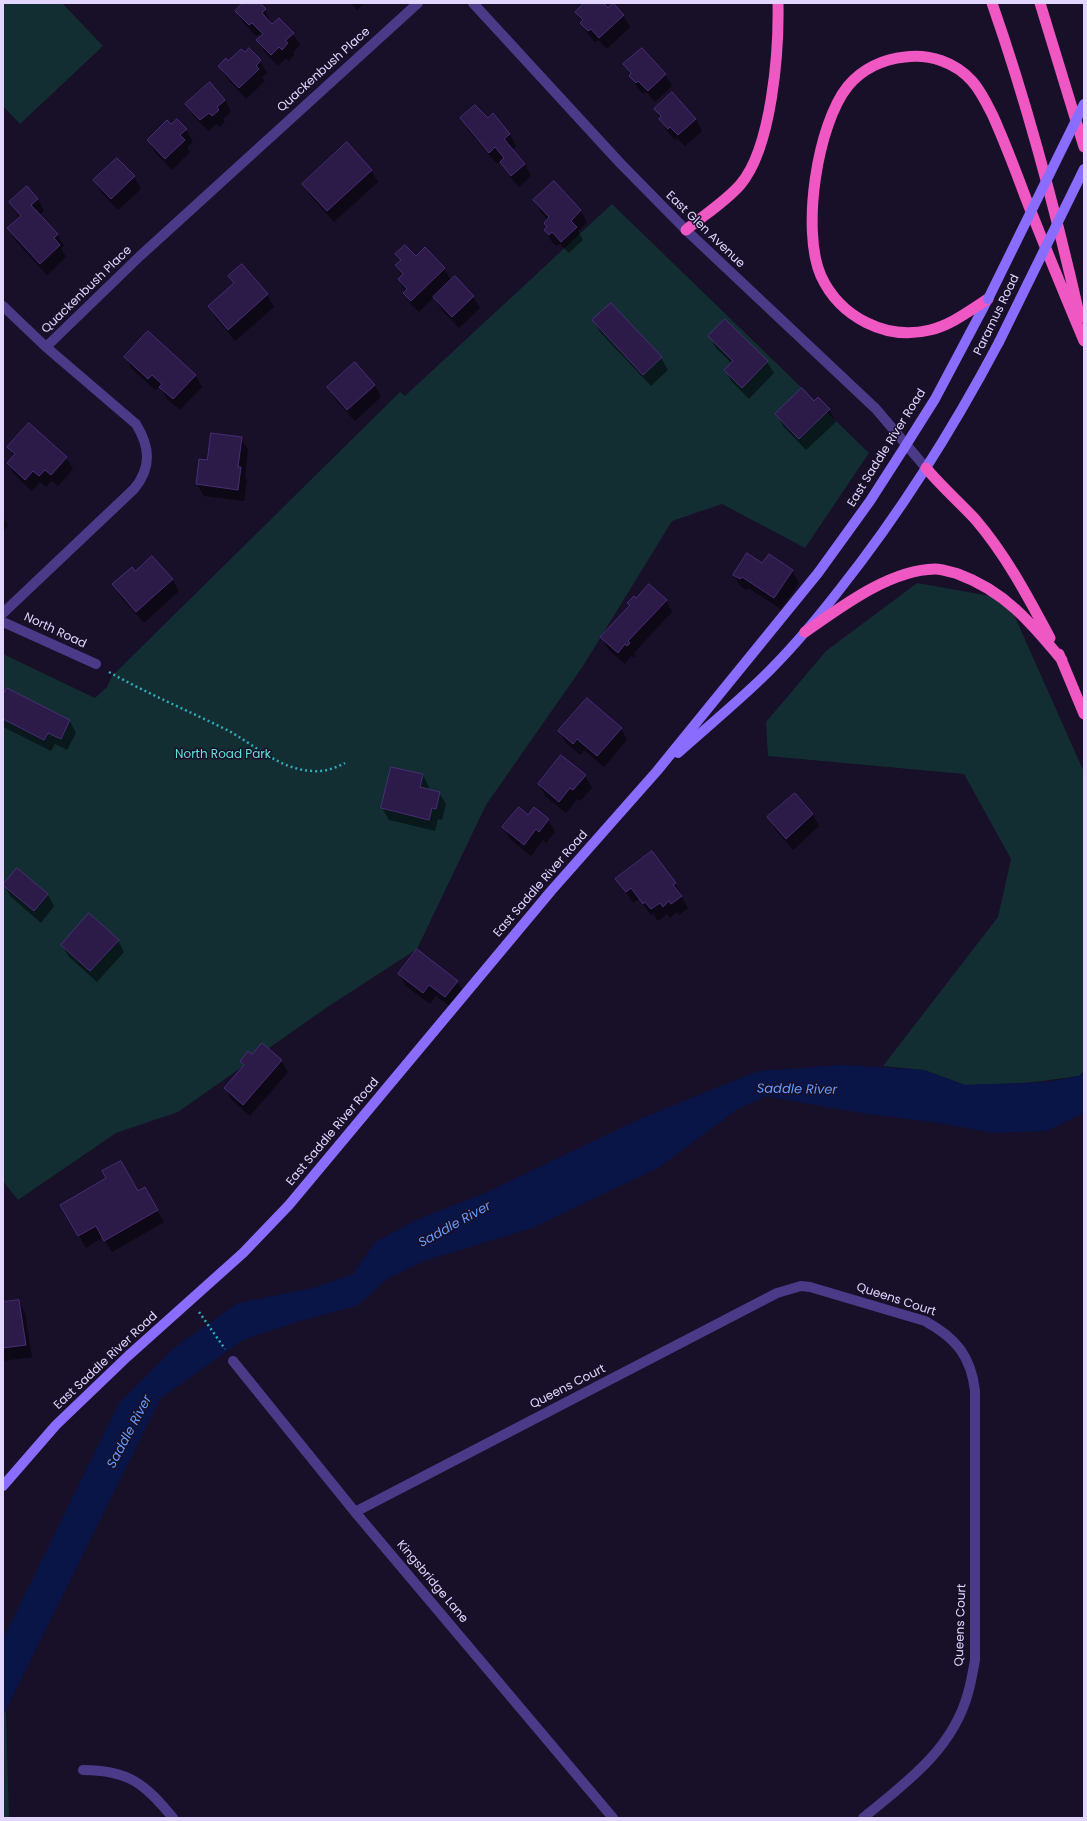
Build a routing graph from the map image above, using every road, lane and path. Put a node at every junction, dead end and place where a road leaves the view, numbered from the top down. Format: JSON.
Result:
{"nodes":[{"id":1,"x":418,"y":3,"type":"edge"},
{"id":2,"x":474,"y":3,"type":"edge"},
{"id":3,"x":778,"y":3,"type":"edge"},
{"id":4,"x":992,"y":3,"type":"edge"},
{"id":5,"x":1040,"y":4,"type":"edge"},
{"id":6,"x":1063,"y":75,"type":"junction"},
{"id":7,"x":1084,"y":104,"type":"edge"},
{"id":8,"x":1084,"y":112,"type":"edge"},
{"id":9,"x":1084,"y":147,"type":"edge"},
{"id":10,"x":1084,"y":169,"type":"edge"},
{"id":11,"x":686,"y":230,"type":"junction"},
{"id":12,"x":988,"y":299,"type":"junction"},
{"id":13,"x":3,"y":306,"type":"edge"},
{"id":14,"x":1084,"y":334,"type":"edge"},
{"id":15,"x":1084,"y":341,"type":"edge"},
{"id":16,"x":46,"y":348,"type":"junction"},
{"id":17,"x":906,"y":445,"type":"junction"},
{"id":18,"x":926,"y":468,"type":"junction"},
{"id":19,"x":3,"y":613,"type":"edge"},
{"id":20,"x":3,"y":622,"type":"edge"},
{"id":21,"x":805,"y":632,"type":"junction"},
{"id":22,"x":1062,"y":660,"type":"junction"},
{"id":23,"x":96,"y":664,"type":"joint"},
{"id":24,"x":1084,"y":714,"type":"edge"},
{"id":25,"x":345,"y":763,"type":"dead end"},
{"id":26,"x":657,"y":771,"type":"junction"},
{"id":27,"x":190,"y":1300,"type":"junction"},
{"id":28,"x":234,"y":1361,"type":"joint"},
{"id":29,"x":3,"y":1486,"type":"edge"},
{"id":30,"x":355,"y":1512,"type":"junction"},
{"id":31,"x":83,"y":1770,"type":"dead end"},
{"id":32,"x":173,"y":1818,"type":"edge"},
{"id":33,"x":613,"y":1818,"type":"edge"},
{"id":34,"x":863,"y":1818,"type":"edge"}],
"edges":[{"from":1,"to":16,"type":"street","name":"Quackenbush Place"},
{"from":2,"to":11,"type":"street","name":"East Glen Avenue"},
{"from":3,"to":11,"type":"highway"},
{"from":4,"to":14,"type":"highway"},
{"from":5,"to":6,"type":"highway"},
{"from":6,"to":8,"type":"highway"},
{"from":6,"to":9,"type":"highway"},
{"from":7,"to":12,"type":"main road","name":"East Saddle River Road","bridge":true},
{"from":10,"to":18,"type":"main road","name":"Paramus Road","bridge":true},
{"from":11,"to":17,"type":"street","name":"East Glen Avenue"},
{"from":12,"to":15,"type":"highway"},
{"from":12,"to":17,"type":"main road","name":"East Saddle River Road"},
{"from":13,"to":16,"type":"street"},
{"from":16,"to":19,"type":"street","name":"Quackenbush Place"},
{"from":17,"to":18,"type":"street","name":"East Glen Avenue"},
{"from":17,"to":26,"type":"main road","name":"East Saddle River Road"},
{"from":18,"to":21,"type":"main road","name":"East Saddle River Road"},
{"from":18,"to":22,"type":"highway"},
{"from":20,"to":23,"type":"street","name":"North Road"},
{"from":21,"to":22,"type":"highway"},
{"from":21,"to":26,"type":"main road","name":"East Saddle River Road"},
{"from":22,"to":24,"type":"highway"},
{"from":23,"to":25,"type":"path"},
{"from":26,"to":27,"type":"main road","name":"East Saddle River Road"},
{"from":27,"to":28,"type":"path"},
{"from":27,"to":29,"type":"main road","name":"East Saddle River Road"},
{"from":28,"to":30,"type":"street","name":"Kingsbridge Lane"},
{"from":30,"to":33,"type":"street","name":"Kingsbridge Lane"},
{"from":30,"to":34,"type":"street","name":"Queens Court"},
{"from":31,"to":32,"type":"street"}]}
